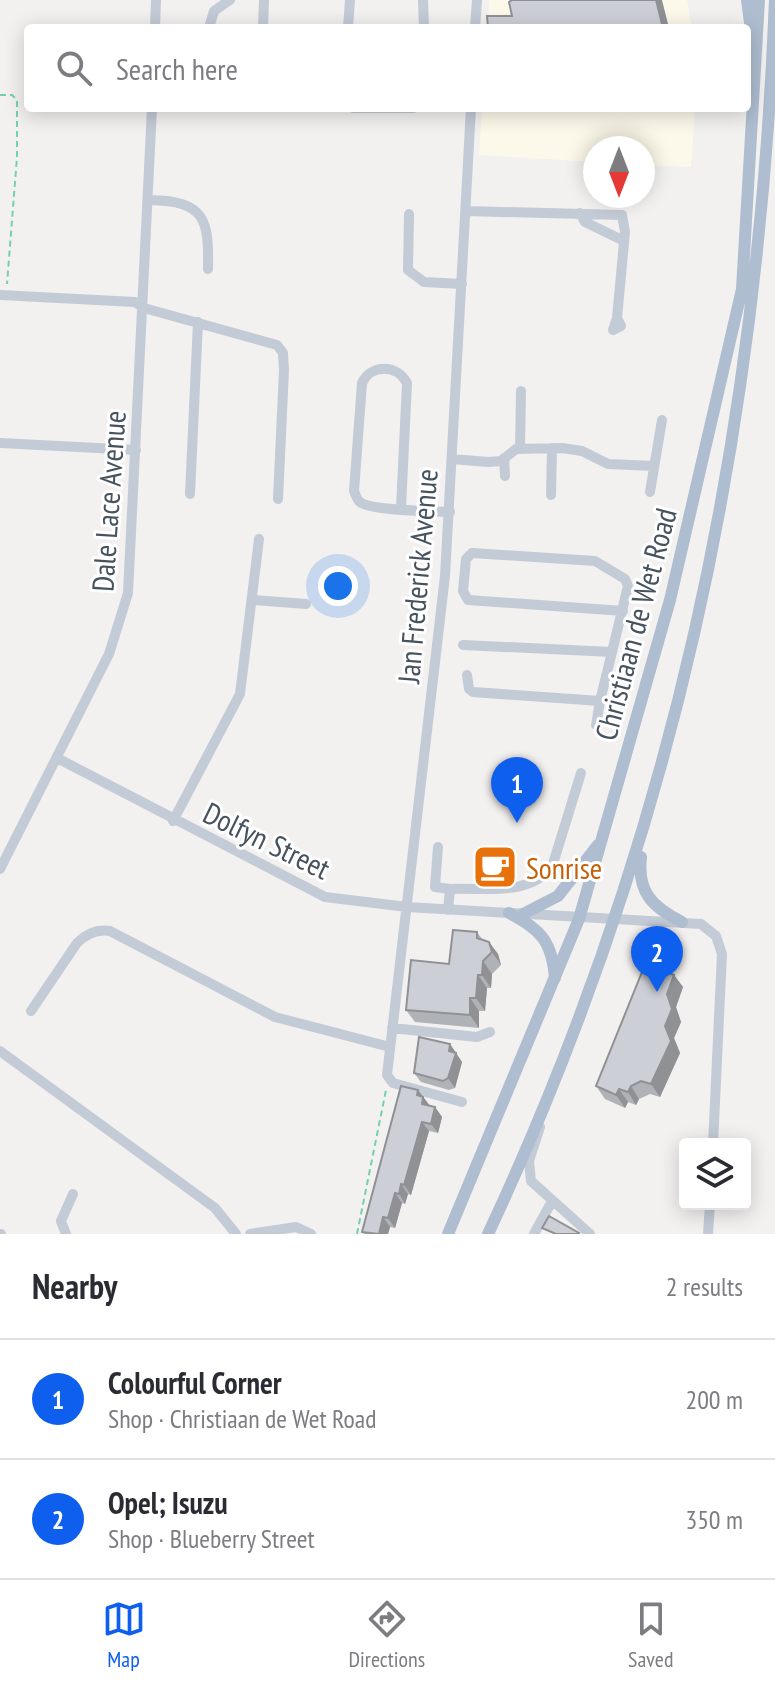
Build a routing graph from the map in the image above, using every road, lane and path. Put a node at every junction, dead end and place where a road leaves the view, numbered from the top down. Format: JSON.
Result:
{"nodes":[{"id":1,"x":156,"y":0,"type":"edge"},
{"id":2,"x":230,"y":0,"type":"edge"},
{"id":3,"x":264,"y":0,"type":"edge"},
{"id":4,"x":350,"y":0,"type":"edge"},
{"id":5,"x":423,"y":0,"type":"edge"},
{"id":6,"x":477,"y":0,"type":"edge"},
{"id":7,"x":747,"y":0,"type":"edge"},
{"id":8,"x":759,"y":0,"type":"edge"},
{"id":9,"x":775,"y":0,"type":"edge"},
{"id":10,"x":775,"y":15,"type":"edge"},
{"id":11,"x":155,"y":24,"type":"edge"},
{"id":12,"x":210,"y":24,"type":"edge"},
{"id":13,"x":263,"y":24,"type":"edge"},
{"id":14,"x":348,"y":24,"type":"edge"},
{"id":15,"x":424,"y":24,"type":"edge"},
{"id":16,"x":475,"y":24,"type":"edge"},
{"id":17,"x":749,"y":24,"type":"edge"},
{"id":18,"x":751,"y":44,"type":"edge"},
{"id":19,"x":754,"y":77,"type":"junction"},
{"id":20,"x":0,"y":95,"type":"edge"},
{"id":21,"x":152,"y":112,"type":"edge"},
{"id":22,"x":471,"y":112,"type":"edge"},
{"id":23,"x":150,"y":200,"type":"junction"},
{"id":24,"x":466,"y":211,"type":"junction"},
{"id":25,"x":580,"y":213,"type":"junction"},
{"id":26,"x":409,"y":214,"type":"dead end"},
{"id":27,"x":624,"y":241,"type":"junction"},
{"id":28,"x":208,"y":269,"type":"dead end"},
{"id":29,"x":462,"y":284,"type":"junction"},
{"id":30,"x":3,"y":296,"type":"edge"},
{"id":31,"x":144,"y":308,"type":"junction"},
{"id":32,"x":617,"y":318,"type":"dead end"},
{"id":33,"x":198,"y":322,"type":"junction"},
{"id":34,"x":521,"y":391,"type":"dead end"},
{"id":35,"x":662,"y":420,"type":"dead end"},
{"id":36,"x":0,"y":443,"type":"edge"},
{"id":37,"x":552,"y":448,"type":"junction"},
{"id":38,"x":520,"y":449,"type":"junction"},
{"id":39,"x":136,"y":450,"type":"junction"},
{"id":40,"x":504,"y":458,"type":"junction"},
{"id":41,"x":452,"y":459,"type":"junction"},
{"id":42,"x":654,"y":466,"type":"junction"},
{"id":43,"x":505,"y":476,"type":"dead end"},
{"id":44,"x":650,"y":492,"type":"dead end"},
{"id":45,"x":190,"y":494,"type":"dead end"},
{"id":46,"x":551,"y":495,"type":"dead end"},
{"id":47,"x":278,"y":499,"type":"dead end"},
{"id":48,"x":401,"y":508,"type":"junction"},
{"id":49,"x":450,"y":512,"type":"junction"},
{"id":50,"x":259,"y":539,"type":"dead end"},
{"id":51,"x":253,"y":600,"type":"junction"},
{"id":52,"x":306,"y":604,"type":"dead end"},
{"id":53,"x":623,"y":611,"type":"junction"},
{"id":54,"x":463,"y":645,"type":"dead end"},
{"id":55,"x":612,"y":652,"type":"junction"},
{"id":56,"x":467,"y":675,"type":"dead end"},
{"id":57,"x":600,"y":701,"type":"junction"},
{"id":58,"x":596,"y":725,"type":"dead end"},
{"id":59,"x":57,"y":758,"type":"junction"},
{"id":60,"x":581,"y":773,"type":"dead end"},
{"id":61,"x":173,"y":821,"type":"junction"},
{"id":62,"x":644,"y":830,"type":"junction"},
{"id":63,"x":605,"y":836,"type":"junction"},
{"id":64,"x":438,"y":847,"type":"dead end"},
{"id":65,"x":0,"y":869,"type":"edge"},
{"id":66,"x":450,"y":889,"type":"junction"},
{"id":67,"x":407,"y":907,"type":"junction"},
{"id":68,"x":448,"y":910,"type":"junction"},
{"id":69,"x":509,"y":913,"type":"junction"},
{"id":70,"x":523,"y":914,"type":"junction"},
{"id":71,"x":579,"y":919,"type":"junction"},
{"id":72,"x":616,"y":919,"type":"junction"},
{"id":73,"x":682,"y":922,"type":"junction"},
{"id":74,"x":555,"y":981,"type":"junction"},
{"id":75,"x":31,"y":1011,"type":"dead end"},
{"id":76,"x":392,"y":1028,"type":"junction"},
{"id":77,"x":490,"y":1032,"type":"dead end"},
{"id":78,"x":390,"y":1047,"type":"junction"},
{"id":79,"x":0,"y":1051,"type":"edge"},
{"id":80,"x":389,"y":1080,"type":"junction"},
{"id":81,"x":553,"y":1088,"type":"junction"},
{"id":82,"x":462,"y":1102,"type":"dead end"},
{"id":83,"x":713,"y":1138,"type":"edge"},
{"id":84,"x":73,"y":1194,"type":"dead end"},
{"id":85,"x":552,"y":1201,"type":"junction"},
{"id":86,"x":710,"y":1210,"type":"edge"},
{"id":87,"x":66,"y":1234,"type":"edge"},
{"id":88,"x":236,"y":1234,"type":"edge"},
{"id":89,"x":250,"y":1234,"type":"edge"},
{"id":90,"x":311,"y":1234,"type":"edge"},
{"id":91,"x":357,"y":1234,"type":"edge"},
{"id":92,"x":448,"y":1234,"type":"edge"},
{"id":93,"x":488,"y":1234,"type":"edge"},
{"id":94,"x":534,"y":1234,"type":"edge"},
{"id":95,"x":590,"y":1234,"type":"edge"},
{"id":96,"x":708,"y":1234,"type":"edge"}],
"edges":[{"from":1,"to":11,"type":"street"},
{"from":2,"to":12,"type":"street"},
{"from":3,"to":13,"type":"street"},
{"from":4,"to":14,"type":"street"},
{"from":5,"to":15,"type":"street"},
{"from":6,"to":16,"type":"street"},
{"from":7,"to":17,"type":"main road"},
{"from":8,"to":19,"type":"main road","name":"Christiaan de Wet Road"},
{"from":9,"to":10,"type":"main road","name":"Christiaan de Wet Road"},
{"from":10,"to":62,"type":"main road","name":"Christiaan de Wet Road"},
{"from":18,"to":19,"type":"main road"},
{"from":19,"to":63,"type":"main road","name":"Christiaan de Wet Road"},
{"from":20,"to":30,"type":"path"},
{"from":21,"to":23,"type":"street","name":"Dale Lace Avenue"},
{"from":22,"to":24,"type":"street","name":"Jan Frederick Avenue"},
{"from":23,"to":28,"type":"street"},
{"from":23,"to":31,"type":"street","name":"Dale Lace Avenue"},
{"from":24,"to":25,"type":"street"},
{"from":24,"to":29,"type":"street","name":"Jan Frederick Avenue"},
{"from":25,"to":27,"type":"street"},
{"from":25,"to":27,"type":"street"},
{"from":26,"to":29,"type":"street"},
{"from":27,"to":32,"type":"street"},
{"from":29,"to":41,"type":"street","name":"Jan Frederick Avenue"},
{"from":30,"to":31,"type":"street"},
{"from":31,"to":33,"type":"street"},
{"from":31,"to":39,"type":"street","name":"Dale Lace Avenue"},
{"from":33,"to":45,"type":"street"},
{"from":33,"to":47,"type":"street"},
{"from":34,"to":38,"type":"street"},
{"from":35,"to":42,"type":"street"},
{"from":36,"to":39,"type":"street"},
{"from":37,"to":38,"type":"street"},
{"from":37,"to":42,"type":"street"},
{"from":37,"to":46,"type":"street"},
{"from":38,"to":40,"type":"street"},
{"from":39,"to":59,"type":"street","name":"Dale Lace Avenue"},
{"from":40,"to":41,"type":"street"},
{"from":40,"to":43,"type":"street"},
{"from":41,"to":49,"type":"street","name":"Jan Frederick Avenue"},
{"from":42,"to":44,"type":"street"},
{"from":48,"to":48,"type":"street"},
{"from":48,"to":49,"type":"street"},
{"from":49,"to":67,"type":"street","name":"Jan Frederick Avenue"},
{"from":50,"to":51,"type":"street"},
{"from":51,"to":52,"type":"street"},
{"from":51,"to":61,"type":"street"},
{"from":53,"to":53,"type":"street"},
{"from":53,"to":55,"type":"street"},
{"from":54,"to":55,"type":"street"},
{"from":55,"to":57,"type":"street"},
{"from":56,"to":57,"type":"street"},
{"from":57,"to":58,"type":"street"},
{"from":59,"to":61,"type":"street","name":"Dolfyn Street"},
{"from":59,"to":65,"type":"street","name":"Dale Lace Avenue"},
{"from":60,"to":66,"type":"street"},
{"from":61,"to":67,"type":"street","name":"Dolfyn Street"},
{"from":62,"to":72,"type":"main road","name":"Christiaan de Wet Road"},
{"from":62,"to":73,"type":"main road"},
{"from":63,"to":70,"type":"main road"},
{"from":63,"to":71,"type":"main road","name":"Christiaan de Wet Road"},
{"from":64,"to":66,"type":"street"},
{"from":66,"to":68,"type":"street"},
{"from":67,"to":68,"type":"street","name":"Dolfyn Street"},
{"from":67,"to":76,"type":"street","name":"Jan Frederick Avenue"},
{"from":68,"to":69,"type":"street","name":"Dolfyn Street"},
{"from":69,"to":70,"type":"street","name":"Dolfyn Street"},
{"from":69,"to":74,"type":"main road"},
{"from":70,"to":71,"type":"street","name":"Dolfyn Street"},
{"from":71,"to":72,"type":"street","name":"Dolfyn Street"},
{"from":71,"to":74,"type":"main road","name":"Christiaan de Wet Road"},
{"from":72,"to":73,"type":"street","name":"Dolfyn Street"},
{"from":72,"to":81,"type":"main road","name":"Christiaan de Wet Road"},
{"from":73,"to":83,"type":"street"},
{"from":74,"to":92,"type":"main road","name":"Christiaan de Wet Road"},
{"from":75,"to":78,"type":"street"},
{"from":76,"to":77,"type":"street"},
{"from":76,"to":78,"type":"street","name":"Jan Frederick Avenue"},
{"from":78,"to":80,"type":"street","name":"Jan Frederick Avenue"},
{"from":79,"to":88,"type":"street"},
{"from":80,"to":82,"type":"street"},
{"from":80,"to":91,"type":"path"},
{"from":81,"to":85,"type":"street"},
{"from":81,"to":93,"type":"main road","name":"Christiaan de Wet Road"},
{"from":84,"to":87,"type":"street"},
{"from":85,"to":94,"type":"street"},
{"from":85,"to":95,"type":"street"},
{"from":86,"to":96,"type":"street"},
{"from":89,"to":90,"type":"street"}]}
